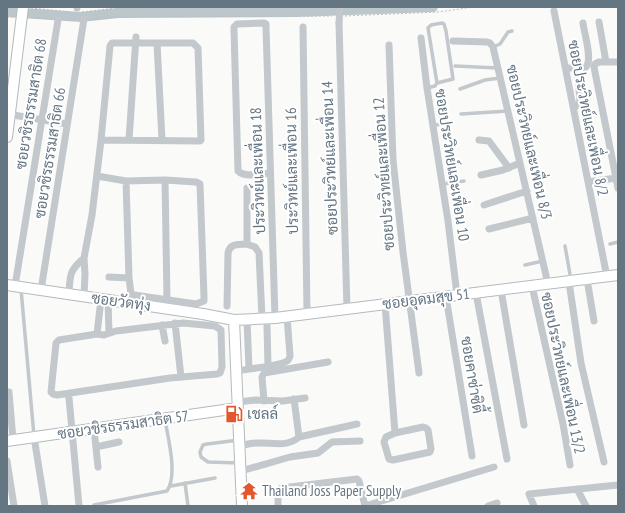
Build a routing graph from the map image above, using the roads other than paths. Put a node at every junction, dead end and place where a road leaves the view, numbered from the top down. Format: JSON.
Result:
{"nodes":[{"id":1,"x":340,"y":7,"type":"edge"},
{"id":2,"x":554,"y":10,"type":"dead end"},
{"id":3,"x":22,"y":12,"type":"edge"},
{"id":4,"x":84,"y":19,"type":"road end"},
{"id":5,"x":58,"y":20,"type":"road end"},
{"id":6,"x":599,"y":22,"type":"dead end"},
{"id":7,"x":582,"y":23,"type":"dead end"},
{"id":8,"x":302,"y":27,"type":"dead end"},
{"id":9,"x":512,"y":31,"type":"dead end"},
{"id":10,"x":421,"y":38,"type":"dead end"},
{"id":11,"x":136,"y":40,"type":"junction"},
{"id":12,"x":452,"y":41,"type":"dead end"},
{"id":13,"x":157,"y":43,"type":"junction"},
{"id":14,"x":389,"y":45,"type":"dead end"},
{"id":15,"x":493,"y":47,"type":"junction"},
{"id":16,"x":606,"y":62,"type":"junction"},
{"id":17,"x":618,"y":62,"type":"edge"},
{"id":18,"x":455,"y":66,"type":"dead end"},
{"id":19,"x":498,"y":68,"type":"junction"},
{"id":20,"x":566,"y":68,"type":"junction"},
{"id":21,"x":577,"y":72,"type":"junction"},
{"id":22,"x":500,"y":78,"type":"junction"},
{"id":23,"x":437,"y":83,"type":"junction"},
{"id":24,"x":427,"y":88,"type":"junction"},
{"id":25,"x":460,"y":89,"type":"dead end"},
{"id":26,"x":438,"y":96,"type":"dead end"},
{"id":27,"x":574,"y":108,"type":"junction"},
{"id":28,"x":508,"y":111,"type":"junction"},
{"id":29,"x":9,"y":114,"type":"edge"},
{"id":30,"x":461,"y":114,"type":"dead end"},
{"id":31,"x":42,"y":120,"type":"junction"},
{"id":32,"x":67,"y":124,"type":"junction"},
{"id":33,"x":433,"y":126,"type":"junction"},
{"id":34,"x":7,"y":137,"type":"edge"},
{"id":35,"x":101,"y":140,"type":"junction"},
{"id":36,"x":129,"y":140,"type":"junction"},
{"id":37,"x":162,"y":140,"type":"junction"},
{"id":38,"x":479,"y":140,"type":"dead end"},
{"id":39,"x":520,"y":163,"type":"junction"},
{"id":40,"x":508,"y":168,"type":"junction"},
{"id":41,"x":270,"y":173,"type":"junction"},
{"id":42,"x":481,"y":175,"type":"dead end"},
{"id":43,"x":97,"y":176,"type":"junction"},
{"id":44,"x":616,"y":178,"type":"junction"},
{"id":45,"x":165,"y":180,"type":"junction"},
{"id":46,"x":126,"y":181,"type":"junction"},
{"id":47,"x":464,"y":181,"type":"dead end"},
{"id":48,"x":588,"y":182,"type":"junction"},
{"id":49,"x":442,"y":184,"type":"junction"},
{"id":50,"x":247,"y":188,"type":"dead end"},
{"id":51,"x":618,"y":188,"type":"edge"},
{"id":52,"x":527,"y":191,"type":"junction"},
{"id":53,"x":484,"y":204,"type":"dead end"},
{"id":54,"x":533,"y":218,"type":"junction"},
{"id":55,"x":489,"y":229,"type":"dead end"},
{"id":56,"x":618,"y":242,"type":"edge"},
{"id":57,"x":247,"y":244,"type":"junction"},
{"id":58,"x":610,"y":244,"type":"dead end"},
{"id":59,"x":565,"y":246,"type":"dead end"},
{"id":60,"x":84,"y":258,"type":"junction"},
{"id":61,"x":543,"y":261,"type":"junction"},
{"id":62,"x":525,"y":265,"type":"dead end"},
{"id":63,"x":618,"y":275,"type":"edge"},
{"id":64,"x":109,"y":277,"type":"dead end"},
{"id":65,"x":607,"y":277,"type":"junction"},
{"id":66,"x":129,"y":278,"type":"junction"},
{"id":67,"x":587,"y":280,"type":"junction"},
{"id":68,"x":570,"y":282,"type":"junction"},
{"id":69,"x":548,"y":284,"type":"junction"},
{"id":70,"x":14,"y":286,"type":"edge"},
{"id":71,"x":532,"y":286,"type":"junction"},
{"id":72,"x":41,"y":290,"type":"junction"},
{"id":73,"x":501,"y":290,"type":"junction"},
{"id":74,"x":476,"y":293,"type":"junction"},
{"id":75,"x":69,"y":294,"type":"junction"},
{"id":76,"x":457,"y":295,"type":"junction"},
{"id":77,"x":84,"y":296,"type":"junction"},
{"id":78,"x":446,"y":297,"type":"junction"},
{"id":79,"x":104,"y":299,"type":"junction"},
{"id":80,"x":167,"y":300,"type":"junction"},
{"id":81,"x":410,"y":301,"type":"junction"},
{"id":82,"x":385,"y":304,"type":"junction"},
{"id":83,"x":227,"y":306,"type":"dead end"},
{"id":84,"x":347,"y":309,"type":"junction"},
{"id":85,"x":307,"y":314,"type":"junction"},
{"id":86,"x":288,"y":316,"type":"junction"},
{"id":87,"x":275,"y":318,"type":"junction"},
{"id":88,"x":247,"y":319,"type":"junction"},
{"id":89,"x":234,"y":320,"type":"junction"},
{"id":90,"x":594,"y":321,"type":"dead end"},
{"id":91,"x":264,"y":322,"type":"junction"},
{"id":92,"x":175,"y":323,"type":"junction"},
{"id":93,"x":162,"y":324,"type":"junction"},
{"id":94,"x":109,"y":333,"type":"junction"},
{"id":95,"x":97,"y":334,"type":"junction"},
{"id":96,"x":165,"y":341,"type":"dead end"},
{"id":97,"x":328,"y":362,"type":"dead end"},
{"id":98,"x":268,"y":366,"type":"junction"},
{"id":99,"x":249,"y":369,"type":"junction"},
{"id":100,"x":237,"y":371,"type":"junction"},
{"id":101,"x":419,"y":374,"type":"dead end"},
{"id":102,"x":181,"y":377,"type":"junction"},
{"id":103,"x":9,"y":392,"type":"dead end"},
{"id":104,"x":69,"y":398,"type":"dead end"},
{"id":105,"x":306,"y":398,"type":"dead end"},
{"id":106,"x":294,"y":399,"type":"junction"},
{"id":107,"x":264,"y":401,"type":"junction"},
{"id":108,"x":238,"y":405,"type":"junction"},
{"id":109,"x":164,"y":419,"type":"junction"},
{"id":110,"x":357,"y":424,"type":"dead end"},
{"id":111,"x":524,"y":425,"type":"dead end"},
{"id":112,"x":94,"y":429,"type":"junction"},
{"id":113,"x":73,"y":432,"type":"junction"},
{"id":114,"x":395,"y":433,"type":"junction"},
{"id":115,"x":34,"y":437,"type":"junction"},
{"id":116,"x":299,"y":437,"type":"junction"},
{"id":117,"x":10,"y":441,"type":"edge"},
{"id":118,"x":360,"y":441,"type":"dead end"},
{"id":119,"x":119,"y":442,"type":"dead end"},
{"id":120,"x":240,"y":442,"type":"junction"},
{"id":121,"x":96,"y":446,"type":"junction"},
{"id":122,"x":472,"y":456,"type":"dead end"},
{"id":123,"x":507,"y":459,"type":"dead end"},
{"id":124,"x":7,"y":461,"type":"edge"},
{"id":125,"x":604,"y":462,"type":"dead end"},
{"id":126,"x":570,"y":465,"type":"dead end"},
{"id":127,"x":98,"y":467,"type":"dead end"},
{"id":128,"x":241,"y":467,"type":"junction"},
{"id":129,"x":494,"y":467,"type":"dead end"},
{"id":130,"x":215,"y":478,"type":"dead end"},
{"id":131,"x":185,"y":483,"type":"junction"},
{"id":132,"x":618,"y":485,"type":"edge"},
{"id":133,"x":171,"y":486,"type":"junction"},
{"id":134,"x":577,"y":489,"type":"junction"},
{"id":135,"x":497,"y":503,"type":"dead end"},
{"id":136,"x":94,"y":505,"type":"edge"},
{"id":137,"x":14,"y":506,"type":"edge"},
{"id":138,"x":45,"y":506,"type":"edge"},
{"id":139,"x":79,"y":506,"type":"edge"},
{"id":140,"x":188,"y":506,"type":"edge"},
{"id":141,"x":242,"y":506,"type":"edge"},
{"id":142,"x":278,"y":506,"type":"edge"},
{"id":143,"x":488,"y":506,"type":"edge"},
{"id":144,"x":534,"y":506,"type":"edge"},
{"id":145,"x":586,"y":506,"type":"edge"}],
"edges":[{"from":1,"to":84,"type":"street","name":"ซอยประวิทย์และเพื่อน 14","bridge":true},
{"from":2,"to":20,"type":"street","name":"ซอยประวิทย์และเพื่อน 8/2"},
{"from":3,"to":29,"type":"street"},
{"from":4,"to":32,"type":"street","name":"ซอยวชิรธรรมสาธิต 66"},
{"from":5,"to":31,"type":"street","name":"ซอยวชิรธรรมสาธิต 68"},
{"from":6,"to":16,"type":"street"},
{"from":7,"to":21,"type":"street"},
{"from":8,"to":85,"type":"street","name":"ประวิทย์และเพื่อน 16"},
{"from":9,"to":15,"type":"lane"},
{"from":10,"to":24,"type":"street","name":"ซอยประวิทย์และเพื่อน 10"},
{"from":11,"to":13,"type":"street"},
{"from":11,"to":35,"type":"street"},
{"from":11,"to":36,"type":"street"},
{"from":12,"to":15,"type":"street","name":"ซอยประวิทย์และเพื่อน 8/3"},
{"from":13,"to":37,"type":"street"},
{"from":13,"to":37,"type":"street"},
{"from":14,"to":81,"type":"street","name":"ซอยประวิทย์และเพื่อน 12"},
{"from":15,"to":19,"type":"street","name":"ซอยประวิทย์และเพื่อน 8/3"},
{"from":16,"to":17,"type":"street"},
{"from":16,"to":44,"type":"street"},
{"from":18,"to":19,"type":"lane"},
{"from":19,"to":22,"type":"street","name":"ซอยประวิทย์และเพื่อน 8/3"},
{"from":20,"to":21,"type":"street"},
{"from":20,"to":27,"type":"street","name":"ซอยประวิทย์และเพื่อน 8/2"},
{"from":21,"to":27,"type":"street"},
{"from":22,"to":25,"type":"lane"},
{"from":22,"to":28,"type":"street","name":"ซอยประวิทย์และเพื่อน 8/3"},
{"from":23,"to":23,"type":"lane"},
{"from":23,"to":24,"type":"lane"},
{"from":24,"to":33,"type":"street","name":"ซอยประวิทย์และเพื่อน 10"},
{"from":26,"to":33,"type":"lane"},
{"from":27,"to":48,"type":"street","name":"ซอยประวิทย์และเพื่อน 8/2"},
{"from":28,"to":30,"type":"lane"},
{"from":28,"to":39,"type":"street","name":"ซอยประวิทย์และเพื่อน 8/3"},
{"from":29,"to":31,"type":"street"},
{"from":29,"to":34,"type":"street"},
{"from":31,"to":32,"type":"street"},
{"from":31,"to":70,"type":"street","name":"ซอยวชิรธรรมสาธิต 68"},
{"from":32,"to":72,"type":"street","name":"ซอยวชิรธรรมสาธิต 66"},
{"from":33,"to":49,"type":"street","name":"ซอยประวิทย์และเพื่อน 10"},
{"from":35,"to":36,"type":"street"},
{"from":35,"to":43,"type":"street"},
{"from":36,"to":37,"type":"street"},
{"from":38,"to":40,"type":"street"},
{"from":39,"to":40,"type":"street"},
{"from":39,"to":52,"type":"street","name":"ซอยประวิทย์และเพื่อน 8/3"},
{"from":40,"to":42,"type":"street"},
{"from":41,"to":41,"type":"street","name":"ประวิทย์และเพื่อน 18"},
{"from":41,"to":87,"type":"street","name":"ประวิทย์และเพื่อน 18"},
{"from":43,"to":46,"type":"street"},
{"from":43,"to":60,"type":"street"},
{"from":44,"to":48,"type":"street"},
{"from":44,"to":51,"type":"street"},
{"from":45,"to":46,"type":"street"},
{"from":45,"to":80,"type":"street"},
{"from":45,"to":80,"type":"street"},
{"from":46,"to":66,"type":"street"},
{"from":47,"to":49,"type":"lane"},
{"from":48,"to":65,"type":"street","name":"ซอยประวิทย์และเพื่อน 8/2"},
{"from":49,"to":76,"type":"street","name":"ซอยประวิทย์และเพื่อน 10"},
{"from":50,"to":57,"type":"street"},
{"from":52,"to":53,"type":"street"},
{"from":52,"to":54,"type":"street","name":"ซอยประวิทย์และเพื่อน 8/3"},
{"from":54,"to":55,"type":"street"},
{"from":54,"to":61,"type":"street","name":"ซอยประวิทย์และเพื่อน 8/3"},
{"from":56,"to":58,"type":"lane"},
{"from":57,"to":83,"type":"street"},
{"from":57,"to":91,"type":"street"},
{"from":59,"to":68,"type":"lane"},
{"from":60,"to":75,"type":"street"},
{"from":60,"to":77,"type":"street"},
{"from":61,"to":62,"type":"lane"},
{"from":61,"to":69,"type":"street","name":"ซอยประวิทย์และเพื่อน 8/3"},
{"from":63,"to":65,"type":"street","name":"ซอยอุดมสุข 51"},
{"from":64,"to":66,"type":"street"},
{"from":65,"to":67,"type":"street","name":"ซอยอุดมสุข 51"},
{"from":66,"to":80,"type":"street"},
{"from":67,"to":68,"type":"street","name":"ซอยอุดมสุข 51"},
{"from":67,"to":90,"type":"street"},
{"from":68,"to":69,"type":"street","name":"ซอยอุดมสุข 51"},
{"from":68,"to":125,"type":"street"},
{"from":69,"to":71,"type":"street","name":"ซอยอุดมสุข 51"},
{"from":70,"to":72,"type":"street","name":"ซอยวัดทุ่ง"},
{"from":70,"to":115,"type":"lane"},
{"from":71,"to":73,"type":"street","name":"ซอยอุดมสุข 51"},
{"from":71,"to":126,"type":"street","name":"ซอยประวิทย์และเพื่อน 13/2"},
{"from":72,"to":75,"type":"street","name":"ซอยวัดทุ่ง"},
{"from":73,"to":74,"type":"street","name":"ซอยอุดมสุข 51"},
{"from":73,"to":111,"type":"street"},
{"from":74,"to":76,"type":"street","name":"ซอยอุดมสุข 51"},
{"from":74,"to":123,"type":"street"},
{"from":75,"to":77,"type":"street","name":"ซอยวัดทุ่ง"},
{"from":76,"to":78,"type":"street","name":"ซอยอุดมสุข 51"},
{"from":77,"to":79,"type":"street","name":"ซอยวัดทุ่ง"},
{"from":78,"to":81,"type":"street","name":"ซอยอุดมสุข 51"},
{"from":78,"to":122,"type":"street","name":"ซอยคาซ่าซิตี้"},
{"from":79,"to":89,"type":"street","name":"ซอยวัดทุ่ง"},
{"from":79,"to":94,"type":"street"},
{"from":79,"to":95,"type":"street"},
{"from":81,"to":82,"type":"street","name":"ซอยอุดมสุข 51"},
{"from":81,"to":101,"type":"street","name":"ซอยประวิทย์และเพื่อน 12"},
{"from":82,"to":84,"type":"street","name":"ซอยอุดมสุข 51"},
{"from":82,"to":114,"type":"street"},
{"from":84,"to":85,"type":"street","name":"ซอยอุดมสุข 51"},
{"from":85,"to":86,"type":"street","name":"ซอยอุดมสุข 51"},
{"from":86,"to":87,"type":"street","name":"ซอยอุดมสุข 51"},
{"from":86,"to":98,"type":"street"},
{"from":87,"to":91,"type":"street","name":"ซอยอุดมสุข 51"},
{"from":88,"to":89,"type":"street","name":"ซอยอุดมสุข 51"},
{"from":88,"to":91,"type":"street","name":"ซอยอุดมสุข 51"},
{"from":88,"to":99,"type":"street"},
{"from":89,"to":100,"type":"street"},
{"from":91,"to":98,"type":"street"},
{"from":92,"to":93,"type":"street"},
{"from":92,"to":102,"type":"street"},
{"from":92,"to":102,"type":"street"},
{"from":93,"to":94,"type":"street"},
{"from":93,"to":96,"type":"street"},
{"from":94,"to":95,"type":"street"},
{"from":95,"to":102,"type":"street"},
{"from":97,"to":107,"type":"street"},
{"from":98,"to":99,"type":"street"},
{"from":99,"to":100,"type":"street"},
{"from":100,"to":108,"type":"street"},
{"from":103,"to":117,"type":"street"},
{"from":104,"to":113,"type":"street"},
{"from":105,"to":106,"type":"street"},
{"from":106,"to":107,"type":"street"},
{"from":106,"to":116,"type":"street"},
{"from":107,"to":108,"type":"street"},
{"from":108,"to":109,"type":"street","name":"ซอยวชิรธรรมสาธิต 57"},
{"from":108,"to":120,"type":"street"},
{"from":109,"to":112,"type":"street","name":"ซอยวชิรธรรมสาธิต 57"},
{"from":109,"to":133,"type":"lane"},
{"from":110,"to":116,"type":"street"},
{"from":112,"to":113,"type":"street","name":"ซอยวชิรธรรมสาธิต 57"},
{"from":112,"to":121,"type":"street"},
{"from":113,"to":115,"type":"street","name":"ซอยวชิรธรรมสาธิต 57"},
{"from":113,"to":139,"type":"street"},
{"from":114,"to":114,"type":"street"},
{"from":115,"to":117,"type":"street","name":"ซอยวชิรธรรมสาธิต 57"},
{"from":115,"to":138,"type":"street"},
{"from":116,"to":120,"type":"street"},
{"from":118,"to":128,"type":"street"},
{"from":119,"to":121,"type":"street"},
{"from":120,"to":128,"type":"street"},
{"from":120,"to":128,"type":"lane"},
{"from":121,"to":127,"type":"street"},
{"from":124,"to":137,"type":"street"},
{"from":128,"to":141,"type":"street"},
{"from":129,"to":142,"type":"street"},
{"from":130,"to":131,"type":"lane"},
{"from":131,"to":133,"type":"lane"},
{"from":131,"to":140,"type":"lane"},
{"from":132,"to":134,"type":"street"},
{"from":133,"to":136,"type":"lane"},
{"from":134,"to":144,"type":"street"},
{"from":134,"to":145,"type":"street"},
{"from":135,"to":143,"type":"street"}]}
